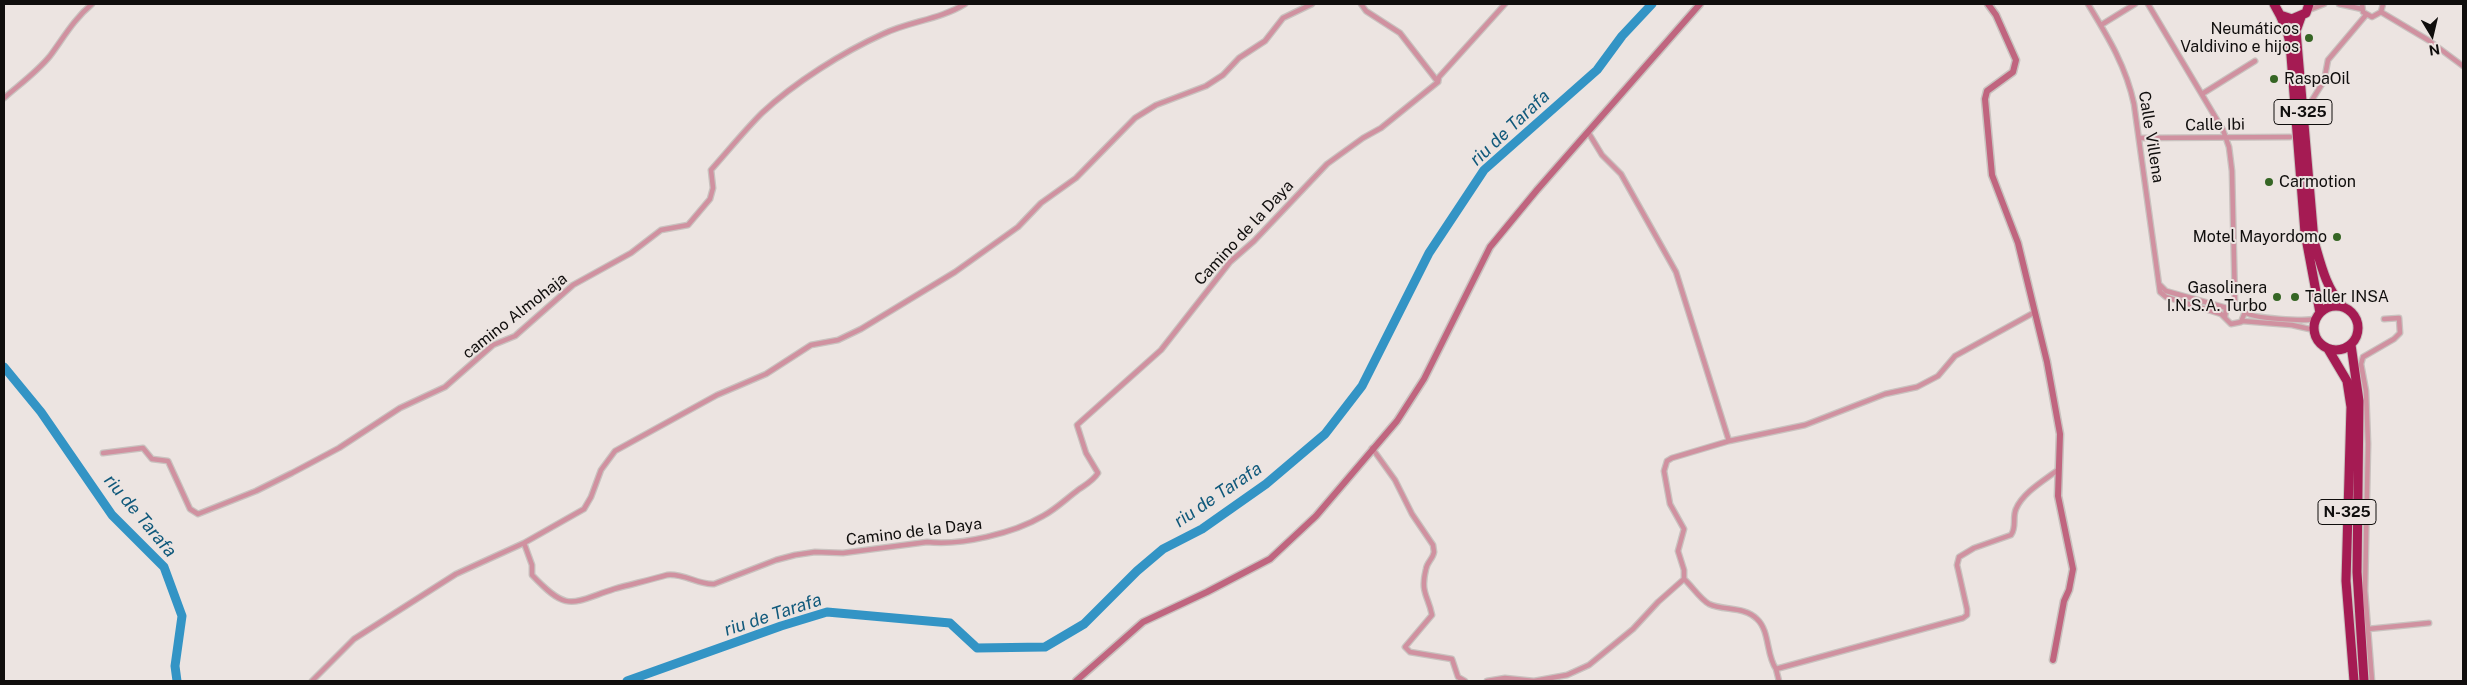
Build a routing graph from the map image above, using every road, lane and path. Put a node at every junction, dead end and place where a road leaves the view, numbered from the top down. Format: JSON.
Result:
{"nodes":[{"id":1,"x":92,"y":4,"type":"edge"},
{"id":2,"x":965,"y":4,"type":"edge"},
{"id":3,"x":1312,"y":4,"type":"edge"},
{"id":4,"x":1360,"y":4,"type":"edge"},
{"id":5,"x":1505,"y":4,"type":"edge"},
{"id":6,"x":1700,"y":4,"type":"edge"},
{"id":7,"x":1988,"y":4,"type":"edge"},
{"id":8,"x":2088,"y":4,"type":"edge"},
{"id":9,"x":2136,"y":4,"type":"edge"},
{"id":10,"x":2148,"y":4,"type":"edge"},
{"id":11,"x":2274,"y":4,"type":"edge"},
{"id":12,"x":2324,"y":4,"type":"edge"},
{"id":13,"x":2339,"y":4,"type":"edge"},
{"id":14,"x":2357,"y":4,"type":"edge"},
{"id":15,"x":2383,"y":4,"type":"edge"},
{"id":16,"x":2351,"y":5,"type":"edge"},
{"id":17,"x":2362,"y":6,"type":"edge"},
{"id":18,"x":2306,"y":10,"type":"edge"},
{"id":19,"x":2381,"y":12,"type":"junction"},
{"id":20,"x":2280,"y":15,"type":"junction"},
{"id":21,"x":2366,"y":15,"type":"junction"},
{"id":22,"x":2101,"y":25,"type":"junction"},
{"id":23,"x":2255,"y":61,"type":"dead end"},
{"id":24,"x":2463,"y":66,"type":"edge"},
{"id":25,"x":1438,"y":82,"type":"junction"},
{"id":26,"x":2202,"y":94,"type":"junction"},
{"id":27,"x":4,"y":98,"type":"edge"},
{"id":28,"x":2311,"y":109,"type":"dead end"},
{"id":29,"x":1588,"y":132,"type":"junction"},
{"id":30,"x":2290,"y":136,"type":"dead end"},
{"id":31,"x":2226,"y":137,"type":"junction"},
{"id":32,"x":2139,"y":138,"type":"junction"},
{"id":33,"x":2159,"y":284,"type":"junction"},
{"id":34,"x":2235,"y":304,"type":"junction"},
{"id":35,"x":2343,"y":307,"type":"junction"},
{"id":36,"x":2227,"y":308,"type":"junction"},
{"id":37,"x":2035,"y":312,"type":"junction"},
{"id":38,"x":2245,"y":312,"type":"junction"},
{"id":39,"x":2318,"y":316,"type":"junction"},
{"id":40,"x":2225,"y":317,"type":"junction"},
{"id":41,"x":2384,"y":319,"type":"dead end"},
{"id":42,"x":2242,"y":321,"type":"junction"},
{"id":43,"x":2314,"y":330,"type":"junction"},
{"id":44,"x":2351,"y":345,"type":"junction"},
{"id":45,"x":2328,"y":349,"type":"junction"},
{"id":46,"x":1729,"y":441,"type":"junction"},
{"id":47,"x":1372,"y":448,"type":"junction"},
{"id":48,"x":103,"y":453,"type":"dead end"},
{"id":49,"x":2059,"y":469,"type":"junction"},
{"id":50,"x":524,"y":544,"type":"junction"},
{"id":51,"x":1684,"y":579,"type":"junction"},
{"id":52,"x":2428,"y":623,"type":"dead end"},
{"id":53,"x":2368,"y":629,"type":"junction"},
{"id":54,"x":2053,"y":660,"type":"dead end"},
{"id":55,"x":1776,"y":670,"type":"junction"},
{"id":56,"x":312,"y":681,"type":"edge"},
{"id":57,"x":1076,"y":681,"type":"edge"},
{"id":58,"x":1465,"y":681,"type":"edge"},
{"id":59,"x":1487,"y":681,"type":"edge"},
{"id":60,"x":1534,"y":681,"type":"edge"},
{"id":61,"x":1778,"y":681,"type":"edge"},
{"id":62,"x":2354,"y":681,"type":"edge"},
{"id":63,"x":2364,"y":681,"type":"edge"},
{"id":64,"x":2372,"y":681,"type":"edge"}],
"edges":[{"from":1,"to":27,"type":"street"},
{"from":2,"to":48,"type":"street","name":"camino Almohaja"},
{"from":3,"to":50,"type":"street"},
{"from":4,"to":25,"type":"street"},
{"from":5,"to":25,"type":"street","name":"Camino de la Daya"},
{"from":6,"to":29,"type":"main road"},
{"from":7,"to":37,"type":"main road"},
{"from":8,"to":22,"type":"street","name":"Calle Villena"},
{"from":9,"to":22,"type":"street"},
{"from":10,"to":26,"type":"street"},
{"from":11,"to":20,"type":"highway","number":"N-325"},
{"from":12,"to":18,"type":"street"},
{"from":13,"to":16,"type":"street"},
{"from":14,"to":16,"type":"street"},
{"from":15,"to":19,"type":"street"},
{"from":16,"to":17,"type":"street"},
{"from":17,"to":21,"type":"street"},
{"from":18,"to":20,"type":"highway"},
{"from":18,"to":35,"type":"highway","number":"N-325"},
{"from":19,"to":21,"type":"street"},
{"from":19,"to":24,"type":"street"},
{"from":20,"to":39,"type":"highway","number":"N-325"},
{"from":21,"to":28,"type":"street"},
{"from":22,"to":32,"type":"street","name":"Calle Villena"},
{"from":23,"to":26,"type":"street"},
{"from":25,"to":50,"type":"street","name":"Camino de la Daya"},
{"from":26,"to":31,"type":"street"},
{"from":29,"to":46,"type":"street"},
{"from":29,"to":47,"type":"main road"},
{"from":30,"to":31,"type":"street","name":"Calle Ibi"},
{"from":31,"to":32,"type":"street","name":"Calle Ibi"},
{"from":31,"to":34,"type":"street"},
{"from":32,"to":33,"type":"street","name":"Calle Villena"},
{"from":33,"to":36,"type":"street"},
{"from":33,"to":40,"type":"street"},
{"from":34,"to":36,"type":"street"},
{"from":34,"to":38,"type":"street"},
{"from":35,"to":39,"type":"highway"},
{"from":35,"to":44,"type":"highway","number":"N-325"},
{"from":36,"to":40,"type":"street"},
{"from":37,"to":46,"type":"street"},
{"from":37,"to":49,"type":"main road"},
{"from":38,"to":39,"type":"street"},
{"from":38,"to":42,"type":"street"},
{"from":39,"to":43,"type":"highway","number":"N-325"},
{"from":40,"to":42,"type":"street"},
{"from":41,"to":53,"type":"street"},
{"from":42,"to":43,"type":"street"},
{"from":43,"to":45,"type":"highway","number":"N-325"},
{"from":44,"to":45,"type":"highway"},
{"from":44,"to":63,"type":"highway","number":"N-325"},
{"from":45,"to":62,"type":"highway","number":"N-325"},
{"from":46,"to":51,"type":"street"},
{"from":47,"to":57,"type":"main road"},
{"from":47,"to":58,"type":"street"},
{"from":49,"to":54,"type":"main road"},
{"from":49,"to":55,"type":"street"},
{"from":50,"to":56,"type":"street"},
{"from":51,"to":55,"type":"street"},
{"from":51,"to":60,"type":"street"},
{"from":52,"to":53,"type":"street"},
{"from":53,"to":64,"type":"street"},
{"from":55,"to":61,"type":"street"},
{"from":59,"to":60,"type":"street"}]}
